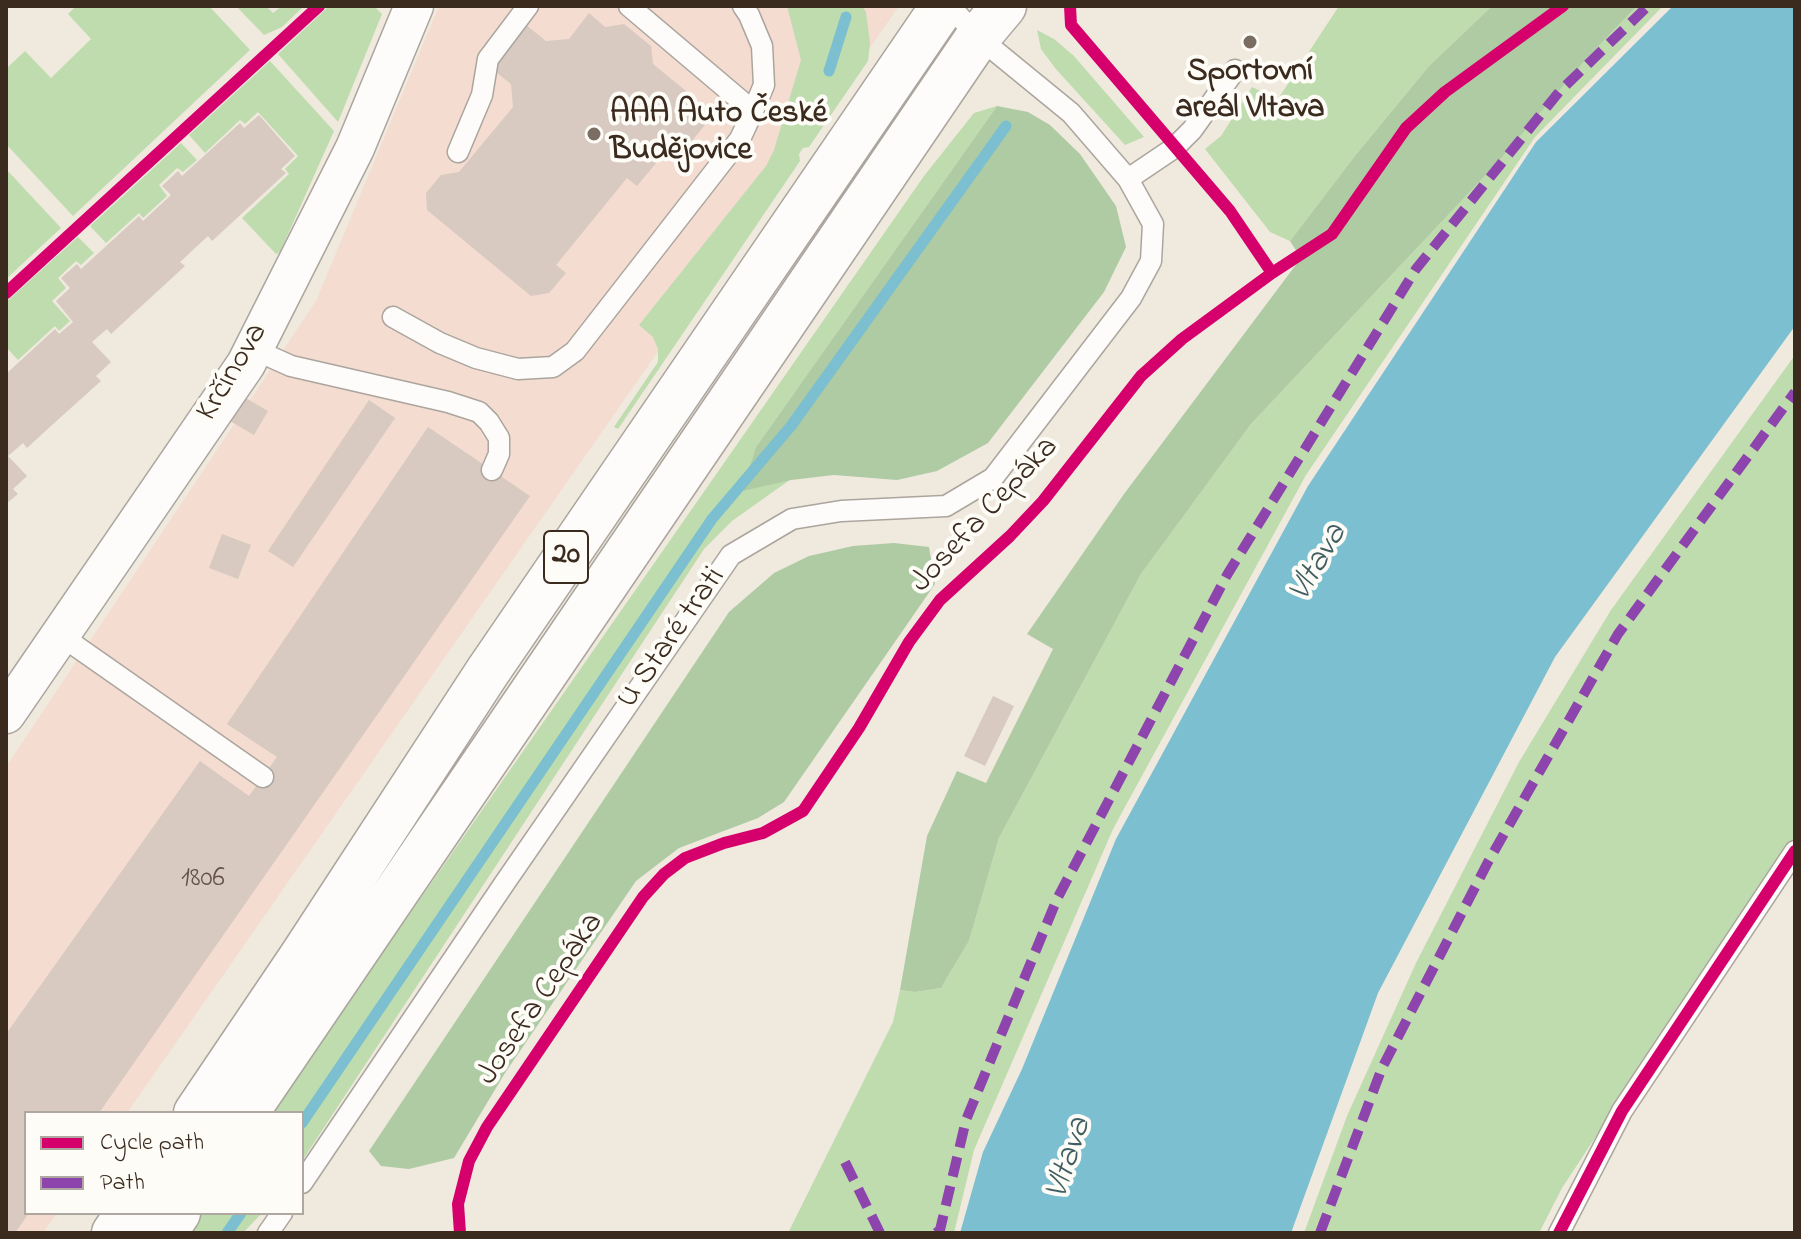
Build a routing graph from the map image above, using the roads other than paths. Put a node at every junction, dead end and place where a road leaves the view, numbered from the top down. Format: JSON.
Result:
{"nodes":[{"id":1,"x":414,"y":6,"type":"edge"},
{"id":2,"x":528,"y":6,"type":"edge"},
{"id":3,"x":629,"y":6,"type":"edge"},
{"id":4,"x":743,"y":6,"type":"edge"},
{"id":5,"x":943,"y":6,"type":"edge"},
{"id":6,"x":977,"y":16,"type":"edge"},
{"id":7,"x":1235,"y":70,"type":"dead end"},
{"id":8,"x":753,"y":111,"type":"junction"},
{"id":9,"x":458,"y":152,"type":"dead end"},
{"id":10,"x":1128,"y":179,"type":"junction"},
{"id":11,"x":393,"y":317,"type":"dead end"},
{"id":12,"x":253,"y":349,"type":"junction"},
{"id":13,"x":492,"y":470,"type":"dead end"},
{"id":14,"x":60,"y":635,"type":"junction"},
{"id":15,"x":6,"y":714,"type":"edge"},
{"id":16,"x":263,"y":777,"type":"dead end"},
{"id":17,"x":1795,"y":851,"type":"edge"},
{"id":18,"x":197,"y":1111,"type":"edge"},
{"id":19,"x":247,"y":1111,"type":"edge"},
{"id":20,"x":304,"y":1180,"type":"edge"},
{"id":21,"x":127,"y":1215,"type":"edge"},
{"id":22,"x":177,"y":1215,"type":"edge"},
{"id":23,"x":281,"y":1215,"type":"edge"},
{"id":24,"x":114,"y":1233,"type":"edge"},
{"id":25,"x":164,"y":1233,"type":"edge"},
{"id":26,"x":268,"y":1233,"type":"edge"},
{"id":27,"x":1559,"y":1233,"type":"edge"}],
"edges":[{"from":1,"to":12,"type":"street","name":"Krčínova"},
{"from":2,"to":9,"type":"lane"},
{"from":3,"to":8,"type":"lane"},
{"from":4,"to":8,"type":"lane"},
{"from":5,"to":18,"type":"main road","number":"20"},
{"from":6,"to":10,"type":"lane","name":"U Staré trati"},
{"from":6,"to":19,"type":"main road","number":"20"},
{"from":7,"to":10,"type":"lane"},
{"from":8,"to":11,"type":"lane"},
{"from":10,"to":20,"type":"lane","name":"U Staré trati"},
{"from":12,"to":13,"type":"lane"},
{"from":12,"to":14,"type":"street","name":"Krčínova"},
{"from":14,"to":15,"type":"street","name":"Krčínova"},
{"from":14,"to":16,"type":"lane"},
{"from":17,"to":27,"type":"lane"},
{"from":21,"to":24,"type":"main road"},
{"from":22,"to":25,"type":"main road"},
{"from":23,"to":26,"type":"lane"}]}
